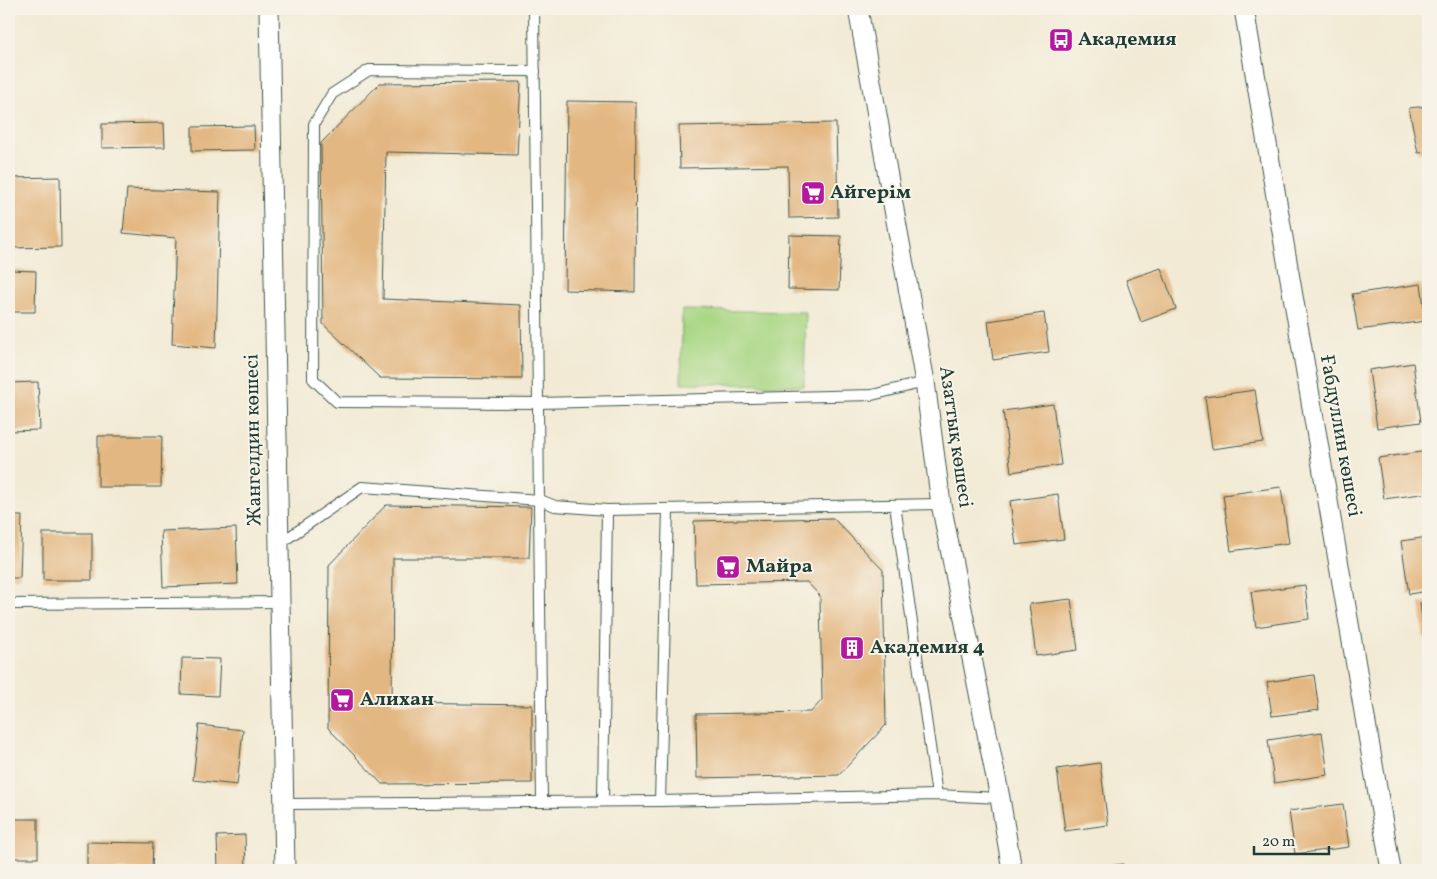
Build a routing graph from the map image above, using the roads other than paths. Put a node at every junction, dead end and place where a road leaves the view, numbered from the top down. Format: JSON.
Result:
{"nodes":[{"id":1,"x":269,"y":9,"type":"edge"},
{"id":2,"x":534,"y":9,"type":"edge"},
{"id":3,"x":858,"y":9,"type":"edge"},
{"id":4,"x":1244,"y":9,"type":"edge"},
{"id":5,"x":535,"y":71,"type":"junction"},
{"id":6,"x":925,"y":382,"type":"junction"},
{"id":7,"x":538,"y":403,"type":"junction"},
{"id":8,"x":540,"y":500,"type":"junction"},
{"id":9,"x":941,"y":504,"type":"junction"},
{"id":10,"x":895,"y":506,"type":"junction"},
{"id":11,"x":607,"y":510,"type":"junction"},
{"id":12,"x":668,"y":510,"type":"junction"},
{"id":13,"x":278,"y":544,"type":"junction"},
{"id":14,"x":280,"y":602,"type":"junction"},
{"id":15,"x":9,"y":604,"type":"edge"},
{"id":16,"x":936,"y":795,"type":"junction"},
{"id":17,"x":1000,"y":798,"type":"junction"},
{"id":18,"x":603,"y":801,"type":"junction"},
{"id":19,"x":660,"y":801,"type":"junction"},
{"id":20,"x":542,"y":802,"type":"junction"},
{"id":21,"x":284,"y":804,"type":"junction"},
{"id":22,"x":285,"y":870,"type":"edge"},
{"id":23,"x":1012,"y":870,"type":"edge"},
{"id":24,"x":1391,"y":870,"type":"edge"}],
"edges":[{"from":1,"to":13,"type":"street","name":"Жангелдин көшесі"},
{"from":2,"to":5,"type":"lane"},
{"from":3,"to":6,"type":"street","name":"Азаттық көшесі"},
{"from":4,"to":24,"type":"street","name":"Ғабдуллин көшесі"},
{"from":5,"to":7,"type":"lane"},
{"from":5,"to":7,"type":"lane"},
{"from":6,"to":7,"type":"lane"},
{"from":6,"to":9,"type":"street","name":"Азаттық көшесі"},
{"from":7,"to":8,"type":"lane"},
{"from":8,"to":11,"type":"lane"},
{"from":8,"to":13,"type":"lane"},
{"from":8,"to":20,"type":"lane"},
{"from":9,"to":10,"type":"lane"},
{"from":9,"to":17,"type":"street","name":"Азаттық көшесі"},
{"from":10,"to":12,"type":"lane"},
{"from":10,"to":16,"type":"lane"},
{"from":11,"to":12,"type":"lane"},
{"from":11,"to":18,"type":"lane"},
{"from":12,"to":19,"type":"lane"},
{"from":13,"to":14,"type":"street","name":"Жангелдин көшесі"},
{"from":14,"to":15,"type":"lane"},
{"from":14,"to":21,"type":"street","name":"Жангелдин көшесі"},
{"from":16,"to":17,"type":"lane"},
{"from":16,"to":19,"type":"lane"},
{"from":17,"to":23,"type":"street","name":"Азаттық көшесі"},
{"from":18,"to":19,"type":"lane"},
{"from":18,"to":20,"type":"lane"},
{"from":20,"to":21,"type":"lane"},
{"from":21,"to":22,"type":"street","name":"Жангелдин көшесі"}]}
